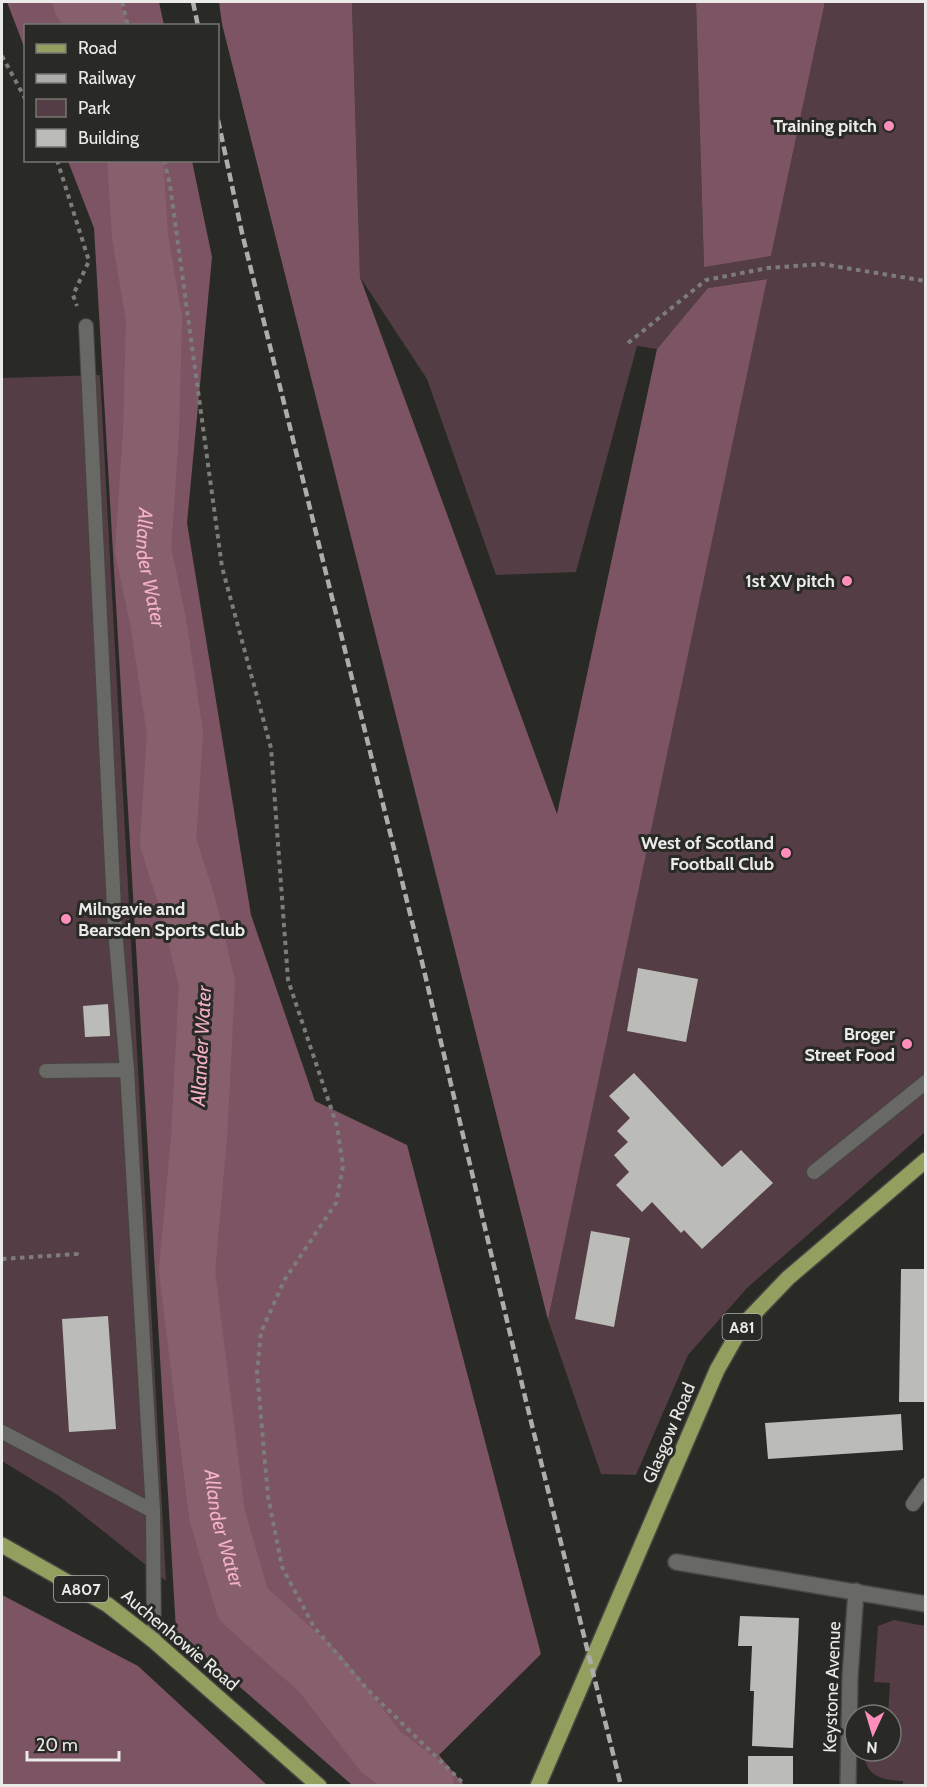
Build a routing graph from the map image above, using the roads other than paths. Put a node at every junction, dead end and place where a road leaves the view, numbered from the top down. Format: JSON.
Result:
{"nodes":[{"id":1,"x":86,"y":326,"type":"road end"},
{"id":2,"x":127,"y":1070,"type":"junction"},
{"id":3,"x":46,"y":1071,"type":"dead end"},
{"id":4,"x":926,"y":1082,"type":"edge"},
{"id":5,"x":926,"y":1160,"type":"edge"},
{"id":6,"x":814,"y":1172,"type":"dead end"},
{"id":7,"x":2,"y":1432,"type":"edge"},
{"id":8,"x":926,"y":1485,"type":"edge"},
{"id":9,"x":913,"y":1504,"type":"dead end"},
{"id":10,"x":153,"y":1510,"type":"junction"},
{"id":11,"x":2,"y":1545,"type":"edge"},
{"id":12,"x":676,"y":1562,"type":"dead end"},
{"id":13,"x":856,"y":1591,"type":"junction"},
{"id":14,"x":926,"y":1604,"type":"edge"},
{"id":15,"x":154,"y":1641,"type":"junction"},
{"id":16,"x":319,"y":1785,"type":"edge"},
{"id":17,"x":538,"y":1785,"type":"edge"},
{"id":18,"x":848,"y":1785,"type":"edge"}],
"edges":[{"from":1,"to":2,"type":"lane"},
{"from":2,"to":3,"type":"lane"},
{"from":2,"to":10,"type":"lane"},
{"from":4,"to":6,"type":"lane"},
{"from":5,"to":17,"type":"main road","name":"Glasgow Road","number":"A81"},
{"from":7,"to":10,"type":"lane"},
{"from":8,"to":9,"type":"lane"},
{"from":10,"to":15,"type":"lane"},
{"from":11,"to":15,"type":"main road","name":"Auchenhowie Road","number":"A807"},
{"from":12,"to":13,"type":"street"},
{"from":13,"to":14,"type":"street"},
{"from":13,"to":18,"type":"street","name":"Keystone Avenue"},
{"from":15,"to":16,"type":"main road","name":"Auchenhowie Road","number":"A807"}]}
